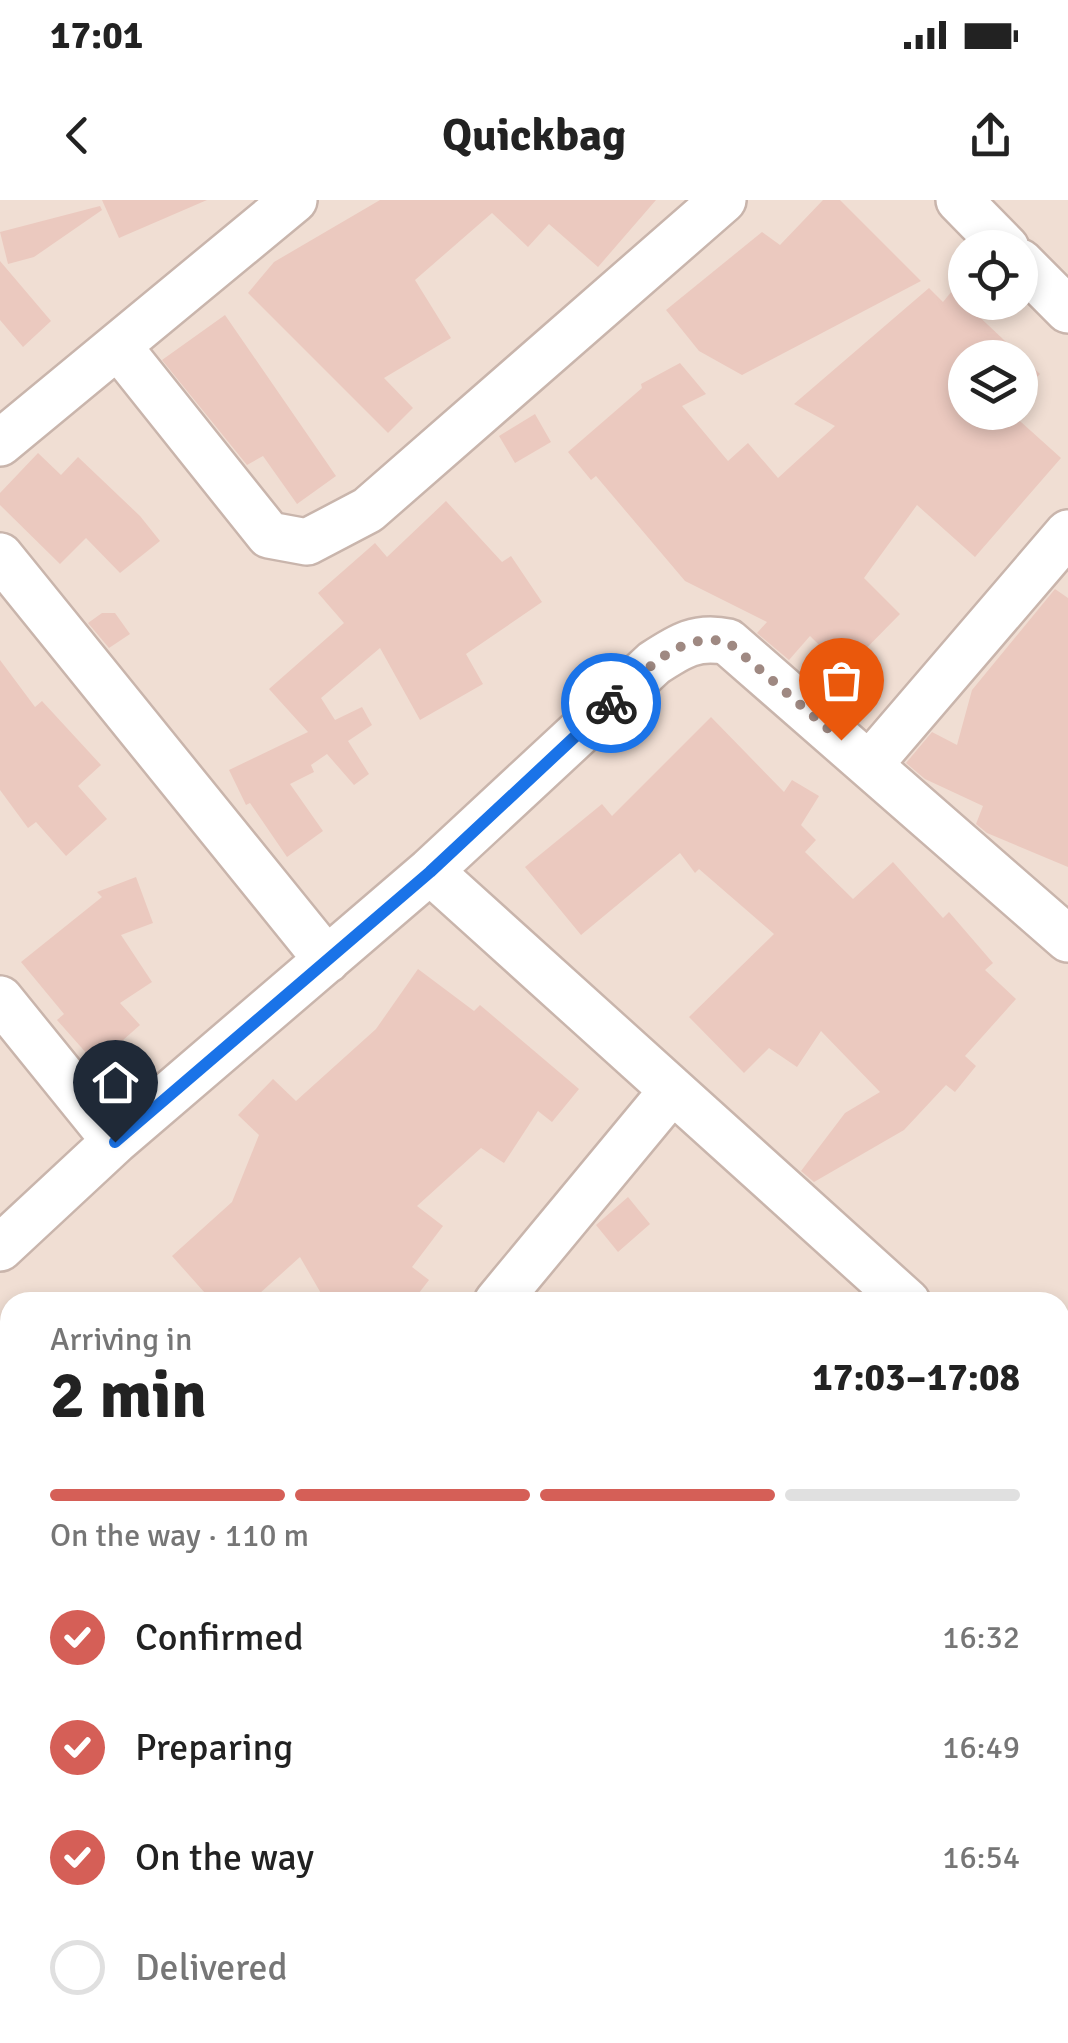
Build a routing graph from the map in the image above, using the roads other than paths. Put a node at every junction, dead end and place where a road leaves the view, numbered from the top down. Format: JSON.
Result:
{"nodes":[{"id":1,"x":294,"y":200,"type":"edge"},
{"id":2,"x":723,"y":200,"type":"edge"},
{"id":3,"x":959,"y":200,"type":"edge"},
{"id":4,"x":988,"y":230,"type":"edge"},
{"id":5,"x":1038,"y":280,"type":"edge"},
{"id":6,"x":1068,"y":310,"type":"edge"},
{"id":7,"x":118,"y":346,"type":"junction"},
{"id":8,"x":0,"y":444,"type":"edge"},
{"id":9,"x":1068,"y":533,"type":"edge"},
{"id":10,"x":0,"y":556,"type":"edge"},
{"id":11,"x":869,"y":765,"type":"junction"},
{"id":12,"x":430,"y":872,"type":"junction"},
{"id":13,"x":1068,"y":939,"type":"edge"},
{"id":14,"x":328,"y":960,"type":"junction"},
{"id":15,"x":0,"y":999,"type":"edge"},
{"id":16,"x":671,"y":1092,"type":"junction"},
{"id":17,"x":115,"y":1142,"type":"junction"},
{"id":18,"x":0,"y":1248,"type":"edge"},
{"id":19,"x":507,"y":1292,"type":"edge"},
{"id":20,"x":896,"y":1292,"type":"edge"}],
"edges":[{"from":1,"to":7,"type":"street"},
{"from":2,"to":7,"type":"street"},
{"from":3,"to":4,"type":"street"},
{"from":5,"to":6,"type":"street"},
{"from":7,"to":8,"type":"street"},
{"from":9,"to":11,"type":"street"},
{"from":10,"to":14,"type":"street"},
{"from":11,"to":12,"type":"street"},
{"from":11,"to":13,"type":"street"},
{"from":12,"to":14,"type":"street"},
{"from":12,"to":16,"type":"street"},
{"from":14,"to":17,"type":"street"},
{"from":15,"to":17,"type":"street"},
{"from":16,"to":19,"type":"street"},
{"from":16,"to":20,"type":"street"},
{"from":17,"to":18,"type":"street"}]}
